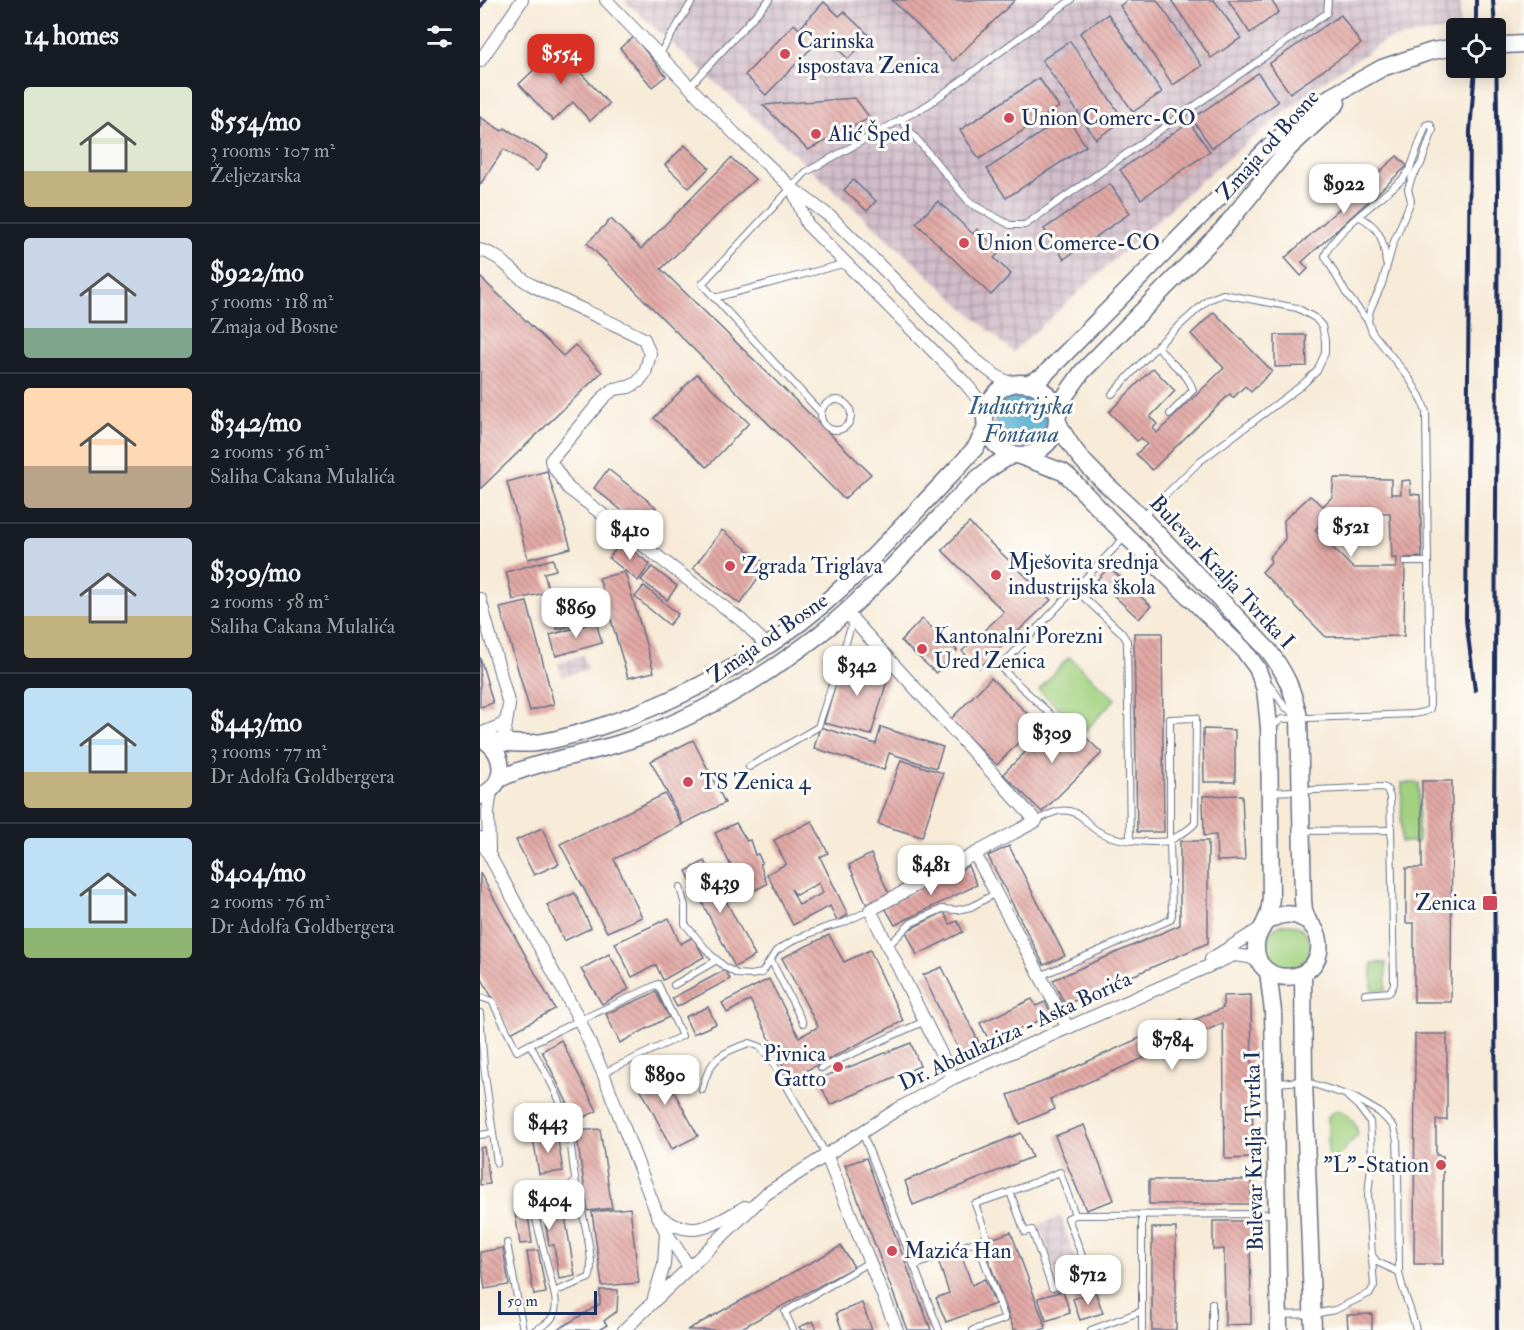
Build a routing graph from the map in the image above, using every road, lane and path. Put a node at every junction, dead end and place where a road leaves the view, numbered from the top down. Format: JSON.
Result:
{"nodes":[{"id":1,"x":522,"y":0,"type":"edge"},
{"id":2,"x":606,"y":0,"type":"edge"},
{"id":3,"x":693,"y":0,"type":"edge"},
{"id":4,"x":769,"y":0,"type":"edge"},
{"id":5,"x":1071,"y":0,"type":"edge"},
{"id":6,"x":1328,"y":0,"type":"edge"},
{"id":7,"x":1524,"y":44,"type":"edge"},
{"id":8,"x":1506,"y":45,"type":"edge"},
{"id":9,"x":1506,"y":45,"type":"edge"},
{"id":10,"x":1446,"y":48,"type":"edge"},
{"id":11,"x":1524,"y":52,"type":"edge"},
{"id":12,"x":658,"y":56,"type":"junction"},
{"id":13,"x":480,"y":61,"type":"edge"},
{"id":14,"x":1359,"y":82,"type":"junction"},
{"id":15,"x":689,"y":87,"type":"junction"},
{"id":16,"x":900,"y":119,"type":"junction"},
{"id":17,"x":793,"y":189,"type":"junction"},
{"id":18,"x":1360,"y":217,"type":"junction"},
{"id":19,"x":480,"y":250,"type":"edge"},
{"id":20,"x":847,"y":263,"type":"junction"},
{"id":21,"x":1386,"y":268,"type":"junction"},
{"id":22,"x":714,"y":298,"type":"junction"},
{"id":23,"x":1368,"y":321,"type":"junction"},
{"id":24,"x":1158,"y":345,"type":"junction"},
{"id":25,"x":1019,"y":384,"type":"junction"},
{"id":26,"x":1112,"y":393,"type":"dead end"},
{"id":27,"x":821,"y":414,"type":"junction"},
{"id":28,"x":1170,"y":414,"type":"dead end"},
{"id":29,"x":1057,"y":419,"type":"junction"},
{"id":30,"x":985,"y":423,"type":"junction"},
{"id":31,"x":1015,"y":455,"type":"junction"},
{"id":32,"x":1142,"y":518,"type":"junction"},
{"id":33,"x":1126,"y":536,"type":"junction"},
{"id":34,"x":1405,"y":562,"type":"dead end"},
{"id":35,"x":1428,"y":562,"type":"junction"},
{"id":36,"x":1075,"y":589,"type":"junction"},
{"id":37,"x":480,"y":599,"type":"edge"},
{"id":38,"x":850,"y":616,"type":"junction"},
{"id":39,"x":767,"y":645,"type":"junction"},
{"id":40,"x":1257,"y":668,"type":"junction"},
{"id":41,"x":1050,"y":714,"type":"dead end"},
{"id":42,"x":1299,"y":717,"type":"junction"},
{"id":43,"x":506,"y":720,"type":"junction"},
{"id":44,"x":1269,"y":728,"type":"junction"},
{"id":45,"x":482,"y":738,"type":"edge"},
{"id":46,"x":514,"y":744,"type":"junction"},
{"id":47,"x":749,"y":767,"type":"dead end"},
{"id":48,"x":490,"y":788,"type":"edge"},
{"id":49,"x":1301,"y":791,"type":"junction"},
{"id":50,"x":1270,"y":792,"type":"junction"},
{"id":51,"x":1036,"y":821,"type":"junction"},
{"id":52,"x":1391,"y":830,"type":"junction"},
{"id":53,"x":1302,"y":831,"type":"junction"},
{"id":54,"x":480,"y":838,"type":"edge"},
{"id":55,"x":1130,"y":839,"type":"junction"},
{"id":56,"x":1170,"y":841,"type":"junction"},
{"id":57,"x":489,"y":854,"type":"junction"},
{"id":58,"x":975,"y":854,"type":"junction"},
{"id":59,"x":680,"y":887,"type":"dead end"},
{"id":60,"x":996,"y":893,"type":"junction"},
{"id":61,"x":870,"y":910,"type":"junction"},
{"id":62,"x":1308,"y":921,"type":"junction"},
{"id":63,"x":1263,"y":925,"type":"junction"},
{"id":64,"x":888,"y":946,"type":"junction"},
{"id":65,"x":717,"y":960,"type":"junction"},
{"id":66,"x":771,"y":960,"type":"junction"},
{"id":67,"x":1264,"y":967,"type":"junction"},
{"id":68,"x":1193,"y":972,"type":"junction"},
{"id":69,"x":1302,"y":974,"type":"junction"},
{"id":70,"x":1040,"y":976,"type":"junction"},
{"id":71,"x":674,"y":985,"type":"dead end"},
{"id":72,"x":1365,"y":994,"type":"dead end"},
{"id":73,"x":480,"y":997,"type":"edge"},
{"id":74,"x":480,"y":1013,"type":"edge"},
{"id":75,"x":579,"y":1019,"type":"junction"},
{"id":76,"x":925,"y":1021,"type":"junction"},
{"id":77,"x":803,"y":1023,"type":"dead end"},
{"id":78,"x":1068,"y":1028,"type":"junction"},
{"id":79,"x":530,"y":1044,"type":"junction"},
{"id":80,"x":821,"y":1068,"type":"dead end"},
{"id":81,"x":603,"y":1073,"type":"junction"},
{"id":82,"x":953,"y":1078,"type":"junction"},
{"id":83,"x":1304,"y":1081,"type":"junction"},
{"id":84,"x":1275,"y":1083,"type":"junction"},
{"id":85,"x":702,"y":1090,"type":"dead end"},
{"id":86,"x":1341,"y":1092,"type":"junction"},
{"id":87,"x":862,"y":1132,"type":"junction"},
{"id":88,"x":493,"y":1133,"type":"junction"},
{"id":89,"x":480,"y":1135,"type":"edge"},
{"id":90,"x":826,"y":1154,"type":"junction"},
{"id":91,"x":497,"y":1163,"type":"dead end"},
{"id":92,"x":575,"y":1182,"type":"junction"},
{"id":93,"x":1010,"y":1192,"type":"junction"},
{"id":94,"x":766,"y":1194,"type":"junction"},
{"id":95,"x":522,"y":1197,"type":"dead end"},
{"id":96,"x":657,"y":1214,"type":"junction"},
{"id":97,"x":1278,"y":1214,"type":"junction"},
{"id":98,"x":1076,"y":1215,"type":"junction"},
{"id":99,"x":1142,"y":1215,"type":"junction"},
{"id":100,"x":536,"y":1219,"type":"dead end"},
{"id":101,"x":666,"y":1232,"type":"junction"},
{"id":102,"x":977,"y":1241,"type":"junction"},
{"id":103,"x":507,"y":1243,"type":"dead end"},
{"id":104,"x":1372,"y":1255,"type":"junction"},
{"id":105,"x":869,"y":1262,"type":"junction"},
{"id":106,"x":914,"y":1266,"type":"junction"},
{"id":107,"x":689,"y":1267,"type":"junction"},
{"id":108,"x":1399,"y":1272,"type":"junction"},
{"id":109,"x":554,"y":1292,"type":"junction"},
{"id":110,"x":652,"y":1303,"type":"junction"},
{"id":111,"x":1212,"y":1303,"type":"dead end"},
{"id":112,"x":1142,"y":1311,"type":"junction"},
{"id":113,"x":1313,"y":1322,"type":"edge"},
{"id":114,"x":1280,"y":1323,"type":"edge"},
{"id":115,"x":522,"y":1330,"type":"edge"},
{"id":116,"x":535,"y":1330,"type":"edge"},
{"id":117,"x":624,"y":1330,"type":"edge"},
{"id":118,"x":793,"y":1330,"type":"edge"},
{"id":119,"x":897,"y":1330,"type":"edge"},
{"id":120,"x":939,"y":1330,"type":"edge"},
{"id":121,"x":973,"y":1330,"type":"edge"},
{"id":122,"x":1091,"y":1330,"type":"edge"},
{"id":123,"x":1142,"y":1330,"type":"edge"},
{"id":124,"x":1212,"y":1330,"type":"edge"},
{"id":125,"x":1416,"y":1330,"type":"edge"}],
"edges":[{"from":1,"to":13,"type":"street"},
{"from":2,"to":12,"type":"street"},
{"from":3,"to":12,"type":"lane"},
{"from":4,"to":15,"type":"lane"},
{"from":5,"to":16,"type":"lane"},
{"from":6,"to":16,"type":"lane"},
{"from":7,"to":8,"type":"main road"},
{"from":9,"to":11,"type":"street"},
{"from":10,"to":14,"type":"main road"},
{"from":12,"to":15,"type":"street"},
{"from":14,"to":25,"type":"main road","name":"Zmaja od Bosne"},
{"from":14,"to":29,"type":"main road","name":"Zmaja od Bosne"},
{"from":15,"to":17,"type":"street"},
{"from":16,"to":17,"type":"lane"},
{"from":17,"to":20,"type":"street"},
{"from":17,"to":22,"type":"lane"},
{"from":17,"to":25,"type":"street"},
{"from":18,"to":21,"type":"lane"},
{"from":18,"to":21,"type":"lane"},
{"from":18,"to":23,"type":"lane"},
{"from":19,"to":39,"type":"street"},
{"from":20,"to":22,"type":"lane"},
{"from":20,"to":30,"type":"street"},
{"from":21,"to":23,"type":"lane"},
{"from":22,"to":27,"type":"lane"},
{"from":23,"to":35,"type":"lane"},
{"from":24,"to":26,"type":"lane"},
{"from":24,"to":28,"type":"lane"},
{"from":24,"to":32,"type":"lane"},
{"from":25,"to":29,"type":"main road"},
{"from":25,"to":30,"type":"main road","name":"Zmaja od Bosne"},
{"from":27,"to":27,"type":"lane"},
{"from":29,"to":31,"type":"main road","name":"Zmaja od Bosne"},
{"from":29,"to":32,"type":"main road","name":"Bulevar Kralja Tvrtka I"},
{"from":30,"to":31,"type":"main road"},
{"from":30,"to":39,"type":"main road","name":"Zmaja od Bosne"},
{"from":31,"to":33,"type":"main road","name":"Bulevar Kralja Tvrtka I"},
{"from":31,"to":38,"type":"main road","name":"Zmaja od Bosne"},
{"from":32,"to":42,"type":"main road","name":"Bulevar Kralja Tvrtka I"},
{"from":33,"to":36,"type":"lane"},
{"from":33,"to":40,"type":"main road","name":"Bulevar Kralja Tvrtka I"},
{"from":34,"to":35,"type":"lane"},
{"from":35,"to":42,"type":"lane"},
{"from":36,"to":41,"type":"lane"},
{"from":36,"to":55,"type":"lane"},
{"from":37,"to":43,"type":"street"},
{"from":38,"to":47,"type":"lane"},
{"from":38,"to":48,"type":"main road","name":"Zmaja od Bosne"},
{"from":38,"to":51,"type":"street"},
{"from":39,"to":46,"type":"main road","name":"Zmaja od Bosne"},
{"from":40,"to":42,"type":"lane"},
{"from":40,"to":44,"type":"main road","name":"Bulevar Kralja Tvrtka I"},
{"from":42,"to":44,"type":"lane"},
{"from":42,"to":49,"type":"main road","name":"Bulevar Kralja Tvrtka I"},
{"from":43,"to":45,"type":"street"},
{"from":43,"to":46,"type":"street"},
{"from":44,"to":50,"type":"main road","name":"Bulevar Kralja Tvrtka I"},
{"from":45,"to":46,"type":"main road","name":"Zmaja od Bosne"},
{"from":45,"to":48,"type":"main road"},
{"from":48,"to":57,"type":"street"},
{"from":49,"to":50,"type":"lane"},
{"from":49,"to":52,"type":"lane"},
{"from":49,"to":53,"type":"main road","name":"Bulevar Kralja Tvrtka I"},
{"from":50,"to":63,"type":"main road","name":"Bulevar Kralja Tvrtka I"},
{"from":51,"to":55,"type":"lane"},
{"from":51,"to":58,"type":"street"},
{"from":52,"to":53,"type":"lane"},
{"from":52,"to":72,"type":"lane"},
{"from":53,"to":62,"type":"main road","name":"Bulevar Kralja Tvrtka I"},
{"from":54,"to":57,"type":"street"},
{"from":55,"to":56,"type":"lane"},
{"from":56,"to":56,"type":"lane"},
{"from":56,"to":70,"type":"lane"},
{"from":57,"to":75,"type":"street"},
{"from":58,"to":60,"type":"street"},
{"from":58,"to":61,"type":"street"},
{"from":59,"to":65,"type":"lane"},
{"from":60,"to":64,"type":"lane"},
{"from":60,"to":70,"type":"street"},
{"from":61,"to":64,"type":"street"},
{"from":61,"to":66,"type":"lane"},
{"from":62,"to":63,"type":"main road"},
{"from":62,"to":69,"type":"main road","name":"Bulevar Kralja Tvrtka I"},
{"from":63,"to":67,"type":"main road","name":"Bulevar Kralja Tvrtka I"},
{"from":63,"to":68,"type":"street","name":"Dr. Abdulaziza - Aska Borića"},
{"from":64,"to":76,"type":"street"},
{"from":65,"to":66,"type":"lane"},
{"from":65,"to":71,"type":"lane"},
{"from":66,"to":77,"type":"lane"},
{"from":67,"to":68,"type":"street","name":"Dr. Abdulaziza - Aska Borića"},
{"from":67,"to":69,"type":"main road"},
{"from":67,"to":84,"type":"main road","name":"Bulevar Kralja Tvrtka I"},
{"from":68,"to":78,"type":"street","name":"Dr. Abdulaziza - Aska Borića"},
{"from":69,"to":83,"type":"main road"},
{"from":70,"to":78,"type":"street"},
{"from":73,"to":79,"type":"lane"},
{"from":74,"to":88,"type":"lane"},
{"from":75,"to":79,"type":"lane"},
{"from":75,"to":81,"type":"street"},
{"from":75,"to":81,"type":"lane"},
{"from":76,"to":80,"type":"lane"},
{"from":76,"to":82,"type":"street"},
{"from":78,"to":82,"type":"street","name":"Dr. Abdulaziza - Aska Borića"},
{"from":79,"to":92,"type":"lane"},
{"from":81,"to":96,"type":"street"},
{"from":82,"to":87,"type":"street","name":"Dr. Abdulaziza - Aska Borića"},
{"from":83,"to":84,"type":"lane"},
{"from":83,"to":86,"type":"lane"},
{"from":83,"to":113,"type":"main road"},
{"from":84,"to":97,"type":"main road","name":"Bulevar Kralja Tvrtka I"},
{"from":85,"to":90,"type":"lane"},
{"from":86,"to":104,"type":"lane"},
{"from":86,"to":108,"type":"lane"},
{"from":87,"to":90,"type":"street","name":"Dr. Abdulaziza - Aska Borića"},
{"from":87,"to":106,"type":"lane"},
{"from":88,"to":89,"type":"lane"},
{"from":88,"to":91,"type":"lane"},
{"from":90,"to":94,"type":"street","name":"Dr. Abdulaziza - Aska Borića"},
{"from":90,"to":105,"type":"street"},
{"from":92,"to":95,"type":"lane"},
{"from":92,"to":109,"type":"lane"},
{"from":93,"to":98,"type":"lane"},
{"from":93,"to":98,"type":"lane"},
{"from":93,"to":102,"type":"lane"},
{"from":94,"to":96,"type":"street"},
{"from":94,"to":107,"type":"street","name":"Dr. Abdulaziza - Aska Borića"},
{"from":96,"to":101,"type":"street"},
{"from":97,"to":99,"type":"lane"},
{"from":97,"to":114,"type":"main road","name":"Bulevar Kralja Tvrtka I"},
{"from":98,"to":99,"type":"lane"},
{"from":99,"to":112,"type":"lane"},
{"from":100,"to":109,"type":"lane"},
{"from":101,"to":107,"type":"street"},
{"from":101,"to":110,"type":"street"},
{"from":102,"to":106,"type":"lane"},
{"from":102,"to":121,"type":"lane"},
{"from":103,"to":115,"type":"lane"},
{"from":104,"to":108,"type":"lane"},
{"from":104,"to":113,"type":"lane"},
{"from":105,"to":118,"type":"lane"},
{"from":105,"to":119,"type":"street"},
{"from":106,"to":120,"type":"lane"},
{"from":107,"to":110,"type":"street","name":"Dr. Abdulaziza - Aska Borića"},
{"from":108,"to":125,"type":"lane"},
{"from":109,"to":116,"type":"lane"},
{"from":110,"to":117,"type":"street"},
{"from":111,"to":124,"type":"lane"},
{"from":112,"to":122,"type":"lane"},
{"from":112,"to":123,"type":"lane"},
{"from":113,"to":114,"type":"lane"}]}
